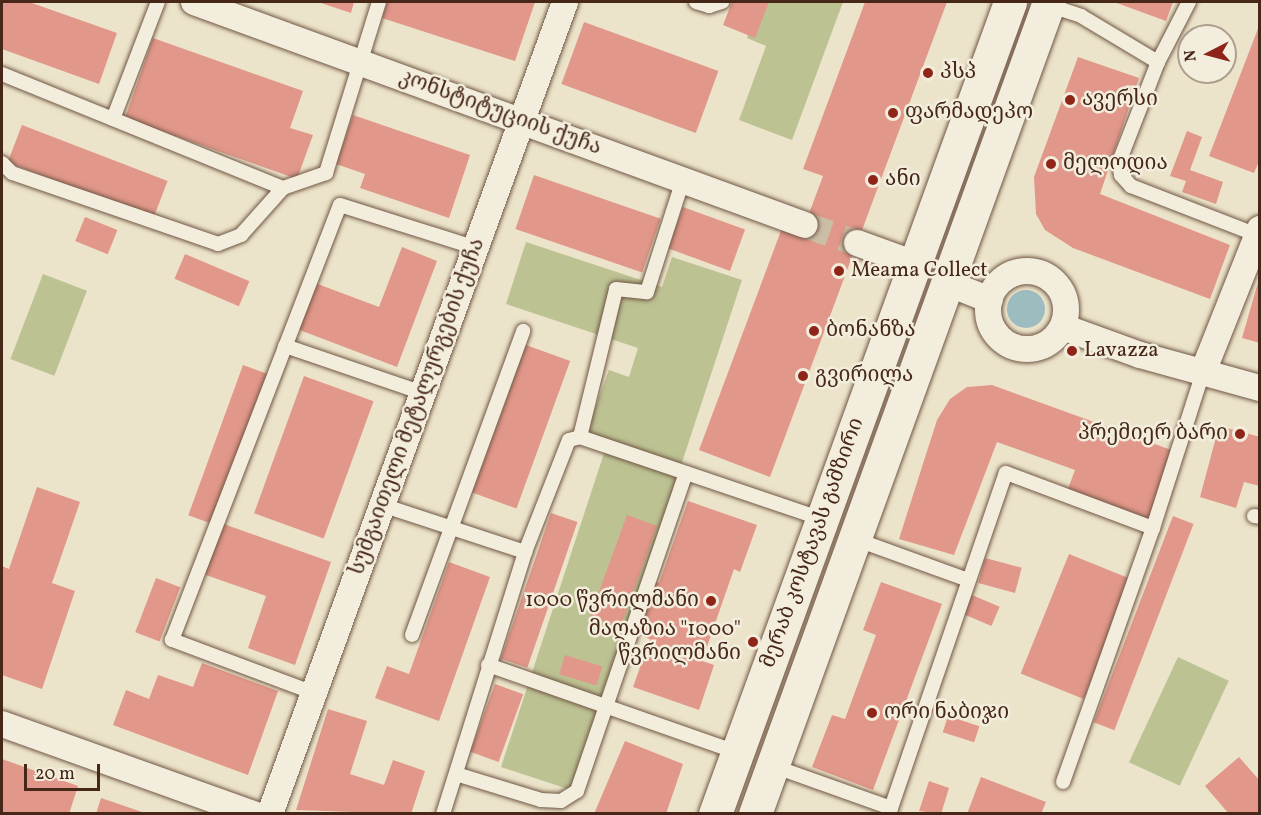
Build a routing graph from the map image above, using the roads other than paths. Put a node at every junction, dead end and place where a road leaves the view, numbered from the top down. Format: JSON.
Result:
{"nodes":[{"id":1,"x":158,"y":2,"type":"edge"},
{"id":2,"x":194,"y":2,"type":"edge"},
{"id":3,"x":379,"y":2,"type":"edge"},
{"id":4,"x":565,"y":2,"type":"edge"},
{"id":5,"x":696,"y":2,"type":"edge"},
{"id":6,"x":722,"y":2,"type":"edge"},
{"id":7,"x":1010,"y":2,"type":"edge"},
{"id":8,"x":1189,"y":2,"type":"edge"},
{"id":9,"x":1049,"y":3,"type":"edge"},
{"id":10,"x":358,"y":61,"type":"junction"},
{"id":11,"x":1158,"y":62,"type":"junction"},
{"id":12,"x":2,"y":74,"type":"edge"},
{"id":13,"x":113,"y":119,"type":"junction"},
{"id":14,"x":522,"y":120,"type":"junction"},
{"id":15,"x":2,"y":163,"type":"edge"},
{"id":16,"x":683,"y":180,"type":"junction"},
{"id":17,"x":283,"y":188,"type":"junction"},
{"id":18,"x":806,"y":225,"type":"tunnel mouth"},
{"id":19,"x":1259,"y":233,"type":"edge"},
{"id":20,"x":857,"y":243,"type":"tunnel mouth"},
{"id":21,"x":476,"y":248,"type":"junction"},
{"id":22,"x":915,"y":264,"type":"junction"},
{"id":23,"x":947,"y":283,"type":"junction"},
{"id":24,"x":990,"y":300,"type":"junction"},
{"id":25,"x":1062,"y":327,"type":"junction"},
{"id":26,"x":523,"y":331,"type":"dead end"},
{"id":27,"x":285,"y":345,"type":"junction"},
{"id":28,"x":1203,"y":372,"type":"junction"},
{"id":29,"x":1260,"y":388,"type":"edge"},
{"id":30,"x":423,"y":393,"type":"junction"},
{"id":31,"x":580,"y":437,"type":"junction"},
{"id":32,"x":686,"y":473,"type":"junction"},
{"id":33,"x":382,"y":505,"type":"junction"},
{"id":34,"x":822,"y":519,"type":"junction"},
{"id":35,"x":451,"y":528,"type":"junction"},
{"id":36,"x":1153,"y":528,"type":"junction"},
{"id":37,"x":855,"y":539,"type":"junction"},
{"id":38,"x":525,"y":552,"type":"junction"},
{"id":39,"x":968,"y":580,"type":"junction"},
{"id":40,"x":412,"y":635,"type":"dead end"},
{"id":41,"x":488,"y":664,"type":"junction"},
{"id":42,"x":314,"y":693,"type":"junction"},
{"id":43,"x":605,"y":706,"type":"junction"},
{"id":44,"x":2,"y":724,"type":"edge"},
{"id":45,"x":737,"y":753,"type":"junction"},
{"id":46,"x":772,"y":766,"type":"junction"},
{"id":47,"x":456,"y":774,"type":"junction"},
{"id":48,"x":1063,"y":782,"type":"dead end"},
{"id":49,"x":890,"y":811,"type":"edge"},
{"id":50,"x":254,"y":813,"type":"edge"},
{"id":51,"x":270,"y":813,"type":"edge"},
{"id":52,"x":443,"y":813,"type":"edge"},
{"id":53,"x":715,"y":813,"type":"edge"},
{"id":54,"x":755,"y":813,"type":"edge"}],
"edges":[{"from":1,"to":13,"type":"lane"},
{"from":2,"to":10,"type":"street","name":"კონსტიტუციის ქუჩა"},
{"from":3,"to":10,"type":"lane"},
{"from":4,"to":14,"type":"street","name":"სუმგაითელი მეტალურგების ქუჩა"},
{"from":5,"to":6,"type":"lane"},
{"from":7,"to":22,"type":"street","name":"მერაბ კოსტავას გამზირი"},
{"from":8,"to":11,"type":"lane"},
{"from":9,"to":11,"type":"lane"},
{"from":9,"to":23,"type":"street","name":"მერაბ კოსტავას გამზირი"},
{"from":10,"to":14,"type":"street","name":"კონსტიტუციის ქუჩა"},
{"from":10,"to":17,"type":"lane"},
{"from":11,"to":19,"type":"lane"},
{"from":12,"to":13,"type":"lane"},
{"from":13,"to":17,"type":"lane"},
{"from":14,"to":16,"type":"street","name":"კონსტიტუციის ქუჩა"},
{"from":14,"to":21,"type":"street","name":"სუმგაითელი მეტალურგების ქუჩა"},
{"from":15,"to":17,"type":"lane"},
{"from":16,"to":18,"type":"street","name":"კონსტიტუციის ქუჩა"},
{"from":16,"to":31,"type":"lane"},
{"from":19,"to":28,"type":"street"},
{"from":20,"to":22,"type":"street"},
{"from":21,"to":27,"type":"lane"},
{"from":21,"to":30,"type":"street","name":"სუმგაითელი მეტალურგების ქუჩა"},
{"from":22,"to":34,"type":"street","name":"მერაბ კოსტავას გამზირი"},
{"from":23,"to":24,"type":"street"},
{"from":23,"to":37,"type":"street","name":"მერაბ კოსტავას გამზირი"},
{"from":24,"to":25,"type":"street"},
{"from":24,"to":25,"type":"street"},
{"from":25,"to":28,"type":"street"},
{"from":26,"to":35,"type":"lane"},
{"from":27,"to":30,"type":"lane"},
{"from":27,"to":42,"type":"lane"},
{"from":28,"to":29,"type":"street"},
{"from":28,"to":36,"type":"lane"},
{"from":30,"to":33,"type":"street","name":"სუმგაითელი მეტალურგების ქუჩა"},
{"from":31,"to":32,"type":"lane"},
{"from":31,"to":38,"type":"lane"},
{"from":32,"to":34,"type":"lane"},
{"from":32,"to":43,"type":"lane"},
{"from":33,"to":35,"type":"lane"},
{"from":33,"to":42,"type":"street","name":"სუმგაითელი მეტალურგების ქუჩა"},
{"from":34,"to":45,"type":"street","name":"მერაბ კოსტავას გამზირი"},
{"from":35,"to":38,"type":"lane"},
{"from":35,"to":40,"type":"lane"},
{"from":36,"to":39,"type":"lane"},
{"from":36,"to":48,"type":"lane"},
{"from":37,"to":39,"type":"lane"},
{"from":37,"to":46,"type":"street","name":"მერაბ კოსტავას გამზირი"},
{"from":38,"to":41,"type":"lane"},
{"from":39,"to":49,"type":"lane"},
{"from":41,"to":43,"type":"lane"},
{"from":41,"to":47,"type":"lane"},
{"from":42,"to":51,"type":"street","name":"სუმგაითელი მეტალურგების ქუჩა"},
{"from":43,"to":45,"type":"lane"},
{"from":43,"to":47,"type":"lane"},
{"from":44,"to":50,"type":"street"},
{"from":45,"to":53,"type":"street","name":"მერაბ კოსტავას გამზირი"},
{"from":46,"to":49,"type":"lane"},
{"from":46,"to":54,"type":"street","name":"მერაბ კოსტავას გამზირი"},
{"from":47,"to":52,"type":"lane"}]}
